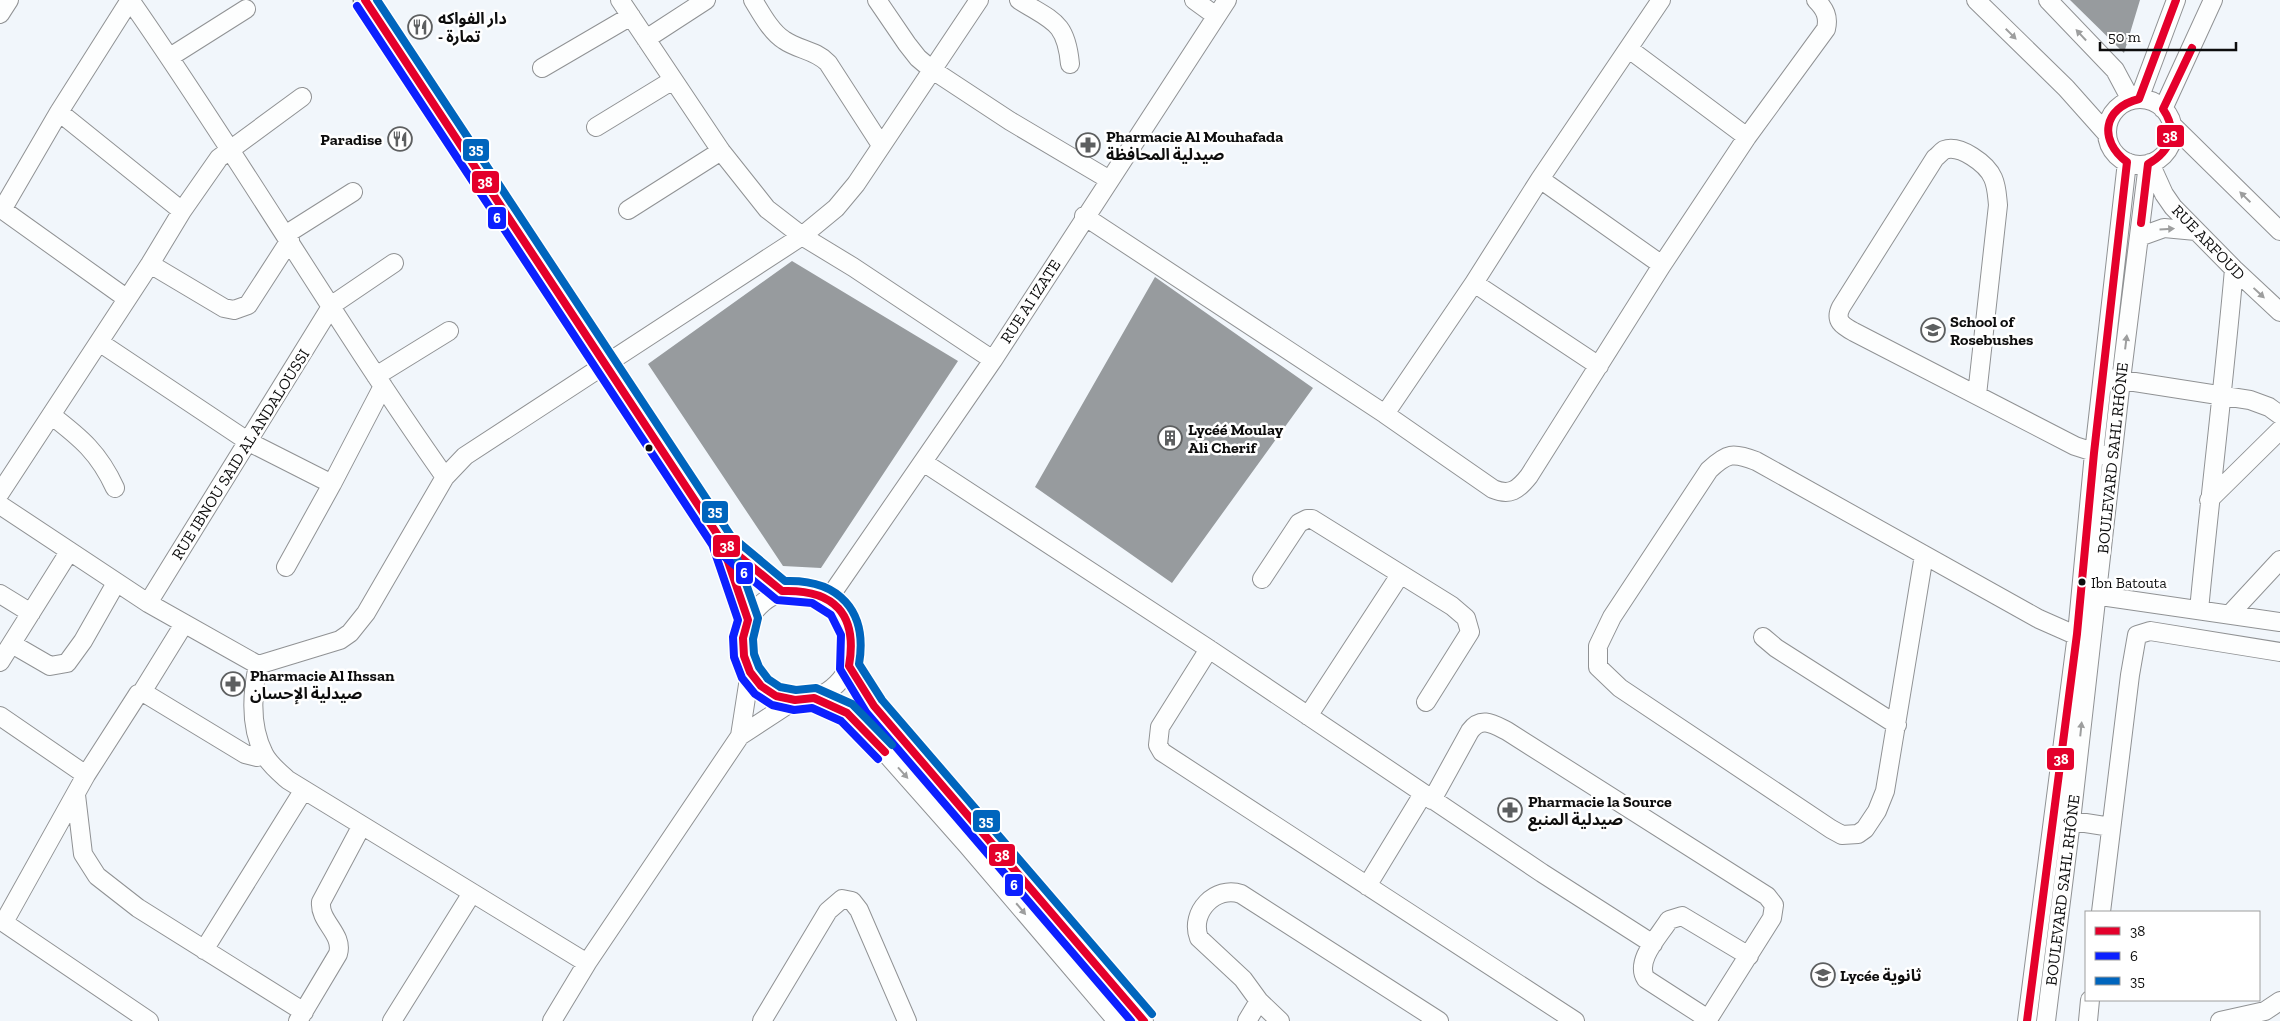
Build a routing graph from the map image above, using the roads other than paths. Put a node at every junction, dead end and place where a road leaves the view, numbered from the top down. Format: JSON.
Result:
{"nodes":[{"id":1,"x":9,"y":0,"type":"edge"},
{"id":2,"x":130,"y":0,"type":"edge"},
{"id":3,"x":365,"y":0,"type":"edge"},
{"id":4,"x":620,"y":0,"type":"edge"},
{"id":5,"x":706,"y":0,"type":"edge"},
{"id":6,"x":753,"y":0,"type":"edge"},
{"id":7,"x":877,"y":0,"type":"edge"},
{"id":8,"x":979,"y":0,"type":"edge"},
{"id":9,"x":1019,"y":0,"type":"edge"},
{"id":10,"x":1194,"y":0,"type":"edge"},
{"id":11,"x":1227,"y":0,"type":"edge"},
{"id":12,"x":1661,"y":0,"type":"edge"},
{"id":13,"x":1816,"y":0,"type":"edge"},
{"id":14,"x":1976,"y":0,"type":"edge"},
{"id":15,"x":2048,"y":0,"type":"edge"},
{"id":16,"x":2176,"y":0,"type":"edge"},
{"id":17,"x":2213,"y":0,"type":"edge"},
{"id":18,"x":246,"y":9,"type":"dead end"},
{"id":19,"x":0,"y":14,"type":"edge"},
{"id":20,"x":631,"y":16,"type":"junction"},
{"id":21,"x":1216,"y":16,"type":"junction"},
{"id":22,"x":646,"y":39,"type":"junction"},
{"id":23,"x":1628,"y":49,"type":"junction"},
{"id":24,"x":170,"y":57,"type":"junction"},
{"id":25,"x":1070,"y":64,"type":"dead end"},
{"id":26,"x":542,"y":68,"type":"dead end"},
{"id":27,"x":931,"y":69,"type":"junction"},
{"id":28,"x":673,"y":80,"type":"junction"},
{"id":29,"x":302,"y":97,"type":"dead end"},
{"id":30,"x":2135,"y":100,"type":"junction"},
{"id":31,"x":2164,"y":110,"type":"junction"},
{"id":32,"x":60,"y":112,"type":"junction"},
{"id":33,"x":2172,"y":125,"type":"junction"},
{"id":34,"x":596,"y":126,"type":"dead end"},
{"id":35,"x":2107,"y":134,"type":"junction"},
{"id":36,"x":1747,"y":137,"type":"junction"},
{"id":37,"x":881,"y":145,"type":"junction"},
{"id":38,"x":230,"y":147,"type":"junction"},
{"id":39,"x":721,"y":151,"type":"junction"},
{"id":40,"x":2127,"y":162,"type":"junction"},
{"id":41,"x":2149,"y":164,"type":"junction"},
{"id":42,"x":1108,"y":179,"type":"junction"},
{"id":43,"x":1540,"y":179,"type":"junction"},
{"id":44,"x":353,"y":192,"type":"dead end"},
{"id":45,"x":1,"y":209,"type":"edge"},
{"id":46,"x":182,"y":210,"type":"junction"},
{"id":47,"x":628,"y":210,"type":"dead end"},
{"id":48,"x":1084,"y":216,"type":"junction"},
{"id":49,"x":2196,"y":231,"type":"junction"},
{"id":50,"x":2280,"y":231,"type":"edge"},
{"id":51,"x":802,"y":236,"type":"junction"},
{"id":52,"x":2139,"y":237,"type":"junction"},
{"id":53,"x":287,"y":238,"type":"junction"},
{"id":54,"x":394,"y":263,"type":"dead end"},
{"id":55,"x":150,"y":264,"type":"junction"},
{"id":56,"x":1662,"y":265,"type":"junction"},
{"id":57,"x":2234,"y":269,"type":"junction"},
{"id":58,"x":1474,"y":283,"type":"junction"},
{"id":59,"x":126,"y":298,"type":"junction"},
{"id":60,"x":332,"y":305,"type":"junction"},
{"id":61,"x":2280,"y":312,"type":"edge"},
{"id":62,"x":449,"y":331,"type":"dead end"},
{"id":63,"x":99,"y":342,"type":"junction"},
{"id":64,"x":993,"y":360,"type":"junction"},
{"id":65,"x":604,"y":364,"type":"junction"},
{"id":66,"x":1599,"y":366,"type":"junction"},
{"id":67,"x":2112,"y":378,"type":"junction"},
{"id":68,"x":380,"y":381,"type":"junction"},
{"id":69,"x":1977,"y":396,"type":"junction"},
{"id":70,"x":2223,"y":396,"type":"junction"},
{"id":71,"x":1384,"y":414,"type":"junction"},
{"id":72,"x":51,"y":415,"type":"junction"},
{"id":73,"x":2280,"y":415,"type":"edge"},
{"id":74,"x":2280,"y":430,"type":"edge"},
{"id":75,"x":249,"y":442,"type":"junction"},
{"id":76,"x":2094,"y":453,"type":"junction"},
{"id":77,"x":2112,"y":456,"type":"junction"},
{"id":78,"x":923,"y":462,"type":"junction"},
{"id":79,"x":445,"y":477,"type":"junction"},
{"id":80,"x":332,"y":484,"type":"junction"},
{"id":81,"x":115,"y":488,"type":"dead end"},
{"id":82,"x":0,"y":493,"type":"edge"},
{"id":83,"x":2210,"y":500,"type":"junction"},
{"id":84,"x":0,"y":506,"type":"edge"},
{"id":85,"x":723,"y":543,"type":"junction"},
{"id":86,"x":69,"y":552,"type":"junction"},
{"id":87,"x":1924,"y":555,"type":"junction"},
{"id":88,"x":2280,"y":560,"type":"edge"},
{"id":89,"x":286,"y":567,"type":"dead end"},
{"id":90,"x":1400,"y":575,"type":"junction"},
{"id":91,"x":1262,"y":579,"type":"dead end"},
{"id":92,"x":116,"y":583,"type":"junction"},
{"id":93,"x":782,"y":591,"type":"junction"},
{"id":94,"x":0,"y":594,"type":"edge"},
{"id":95,"x":2089,"y":595,"type":"junction"},
{"id":96,"x":829,"y":598,"type":"junction"},
{"id":97,"x":148,"y":603,"type":"junction"},
{"id":98,"x":2199,"y":610,"type":"junction"},
{"id":99,"x":31,"y":613,"type":"junction"},
{"id":100,"x":2230,"y":614,"type":"junction"},
{"id":101,"x":748,"y":620,"type":"junction"},
{"id":102,"x":2280,"y":622,"type":"edge"},
{"id":103,"x":184,"y":624,"type":"junction"},
{"id":104,"x":1763,"y":637,"type":"dead end"},
{"id":105,"x":2084,"y":638,"type":"junction"},
{"id":106,"x":12,"y":644,"type":"junction"},
{"id":107,"x":1209,"y":649,"type":"junction"},
{"id":108,"x":2280,"y":652,"type":"edge"},
{"id":109,"x":0,"y":662,"type":"edge"},
{"id":110,"x":258,"y":665,"type":"junction"},
{"id":111,"x":850,"y":666,"type":"junction"},
{"id":112,"x":750,"y":672,"type":"junction"},
{"id":113,"x":142,"y":692,"type":"junction"},
{"id":114,"x":814,"y":698,"type":"junction"},
{"id":115,"x":795,"y":700,"type":"junction"},
{"id":116,"x":1426,"y":702,"type":"dead end"},
{"id":117,"x":0,"y":716,"type":"edge"},
{"id":118,"x":1308,"y":716,"type":"junction"},
{"id":119,"x":1897,"y":725,"type":"junction"},
{"id":120,"x":740,"y":736,"type":"junction"},
{"id":121,"x":264,"y":755,"type":"junction"},
{"id":122,"x":86,"y":775,"type":"junction"},
{"id":123,"x":303,"y":791,"type":"junction"},
{"id":124,"x":76,"y":795,"type":"junction"},
{"id":125,"x":1428,"y":797,"type":"junction"},
{"id":126,"x":2054,"y":818,"type":"junction"},
{"id":127,"x":2071,"y":821,"type":"junction"},
{"id":128,"x":361,"y":827,"type":"junction"},
{"id":129,"x":2111,"y":827,"type":"junction"},
{"id":130,"x":1367,"y":886,"type":"junction"},
{"id":131,"x":472,"y":893,"type":"junction"},
{"id":132,"x":2101,"y":911,"type":"edge"},
{"id":133,"x":2,"y":921,"type":"edge"},
{"id":134,"x":1653,"y":944,"type":"junction"},
{"id":135,"x":204,"y":950,"type":"junction"},
{"id":136,"x":1749,"y":956,"type":"junction"},
{"id":137,"x":587,"y":963,"type":"junction"},
{"id":138,"x":1259,"y":1001,"type":"junction"},
{"id":139,"x":2090,"y":1001,"type":"edge"},
{"id":140,"x":2280,"y":1001,"type":"edge"},
{"id":141,"x":301,"y":1016,"type":"edge"},
{"id":142,"x":1707,"y":1020,"type":"edge"},
{"id":143,"x":149,"y":1021,"type":"edge"},
{"id":144,"x":392,"y":1021,"type":"edge"},
{"id":145,"x":552,"y":1021,"type":"edge"},
{"id":146,"x":762,"y":1021,"type":"edge"},
{"id":147,"x":907,"y":1021,"type":"edge"},
{"id":148,"x":1117,"y":1021,"type":"edge"},
{"id":149,"x":1144,"y":1021,"type":"edge"},
{"id":150,"x":1247,"y":1021,"type":"edge"},
{"id":151,"x":1280,"y":1021,"type":"edge"},
{"id":152,"x":1440,"y":1021,"type":"edge"},
{"id":153,"x":1575,"y":1021,"type":"edge"},
{"id":154,"x":2027,"y":1021,"type":"edge"},
{"id":155,"x":2046,"y":1021,"type":"edge"},
{"id":156,"x":2088,"y":1021,"type":"edge"},
{"id":157,"x":2220,"y":1021,"type":"edge"}],
"edges":[{"from":1,"to":19,"type":"street"},
{"from":2,"to":24,"type":"street"},
{"from":2,"to":32,"type":"street"},
{"from":3,"to":65,"type":"main road"},
{"from":4,"to":20,"type":"street"},
{"from":5,"to":22,"type":"street"},
{"from":6,"to":37,"type":"street"},
{"from":7,"to":27,"type":"street"},
{"from":8,"to":27,"type":"street"},
{"from":9,"to":25,"type":"street"},
{"from":10,"to":21,"type":"street"},
{"from":11,"to":21,"type":"street","name":"RUE AI IZATE"},
{"from":12,"to":23,"type":"street"},
{"from":13,"to":36,"type":"street"},
{"from":14,"to":35,"type":"street","one_way":true},
{"from":30,"to":15,"type":"street","one_way":true},
{"from":16,"to":30,"type":"street"},
{"from":17,"to":31,"type":"street"},
{"from":18,"to":24,"type":"street"},
{"from":20,"to":22,"type":"street"},
{"from":20,"to":26,"type":"street"},
{"from":21,"to":42,"type":"street","name":"RUE AI IZATE"},
{"from":22,"to":28,"type":"street"},
{"from":23,"to":36,"type":"street"},
{"from":23,"to":43,"type":"street"},
{"from":24,"to":38,"type":"street"},
{"from":27,"to":37,"type":"street"},
{"from":27,"to":42,"type":"street"},
{"from":28,"to":34,"type":"street"},
{"from":28,"to":39,"type":"street"},
{"from":29,"to":38,"type":"street"},
{"from":30,"to":31,"type":"street"},
{"from":30,"to":35,"type":"street"},
{"from":31,"to":33,"type":"street"},
{"from":32,"to":45,"type":"street"},
{"from":32,"to":46,"type":"street"},
{"from":33,"to":41,"type":"street"},
{"from":50,"to":33,"type":"street","one_way":true},
{"from":35,"to":40,"type":"street"},
{"from":36,"to":56,"type":"street"},
{"from":37,"to":51,"type":"street"},
{"from":38,"to":46,"type":"street"},
{"from":38,"to":53,"type":"street"},
{"from":39,"to":47,"type":"street"},
{"from":39,"to":51,"type":"street"},
{"from":40,"to":41,"type":"street"},
{"from":40,"to":67,"type":"street","name":"BOULEVARD SAHL RHÔNE"},
{"from":41,"to":49,"type":"street","name":"RUE ARFOUD"},
{"from":41,"to":52,"type":"street","name":"BOULEVARD SAHL RHÔNE"},
{"from":42,"to":48,"type":"street","name":"RUE AI IZATE"},
{"from":43,"to":56,"type":"street"},
{"from":43,"to":58,"type":"street"},
{"from":44,"to":53,"type":"street"},
{"from":45,"to":59,"type":"street"},
{"from":46,"to":55,"type":"street"},
{"from":48,"to":64,"type":"street","name":"RUE AI IZATE"},
{"from":48,"to":71,"type":"street"},
{"from":52,"to":49,"type":"street","one_way":true},
{"from":49,"to":57,"type":"street","name":"RUE ARFOUD"},
{"from":51,"to":64,"type":"street"},
{"from":51,"to":65,"type":"street"},
{"from":67,"to":52,"type":"street","name":"BOULEVARD SAHL RHÔNE","one_way":true},
{"from":53,"to":55,"type":"street"},
{"from":53,"to":60,"type":"street"},
{"from":54,"to":60,"type":"street"},
{"from":55,"to":59,"type":"street"},
{"from":56,"to":66,"type":"street"},
{"from":57,"to":61,"type":"street","name":"RUE ARFOUD","one_way":true},
{"from":57,"to":70,"type":"street"},
{"from":58,"to":66,"type":"street"},
{"from":58,"to":71,"type":"street"},
{"from":59,"to":63,"type":"street"},
{"from":60,"to":68,"type":"street"},
{"from":60,"to":75,"type":"street","name":"RUE IBNOU SAID AL ANDALOUSSI"},
{"from":62,"to":68,"type":"street"},
{"from":63,"to":72,"type":"street"},
{"from":63,"to":75,"type":"street"},
{"from":64,"to":78,"type":"street","name":"RUE AI IZATE"},
{"from":65,"to":79,"type":"street"},
{"from":65,"to":85,"type":"main road"},
{"from":66,"to":71,"type":"street"},
{"from":67,"to":70,"type":"street"},
{"from":67,"to":76,"type":"street","name":"BOULEVARD SAHL RHÔNE"},
{"from":67,"to":77,"type":"street","name":"BOULEVARD SAHL RHÔNE"},
{"from":68,"to":79,"type":"street"},
{"from":68,"to":80,"type":"street"},
{"from":69,"to":69,"type":"street"},
{"from":69,"to":76,"type":"street"},
{"from":70,"to":73,"type":"street"},
{"from":70,"to":83,"type":"street"},
{"from":72,"to":81,"type":"street"},
{"from":72,"to":82,"type":"street"},
{"from":74,"to":83,"type":"street"},
{"from":75,"to":80,"type":"street"},
{"from":75,"to":97,"type":"street","name":"RUE IBNOU SAID AL ANDALOUSSI"},
{"from":76,"to":77,"type":"street"},
{"from":76,"to":95,"type":"street","name":"BOULEVARD SAHL RHÔNE"},
{"from":77,"to":95,"type":"street","name":"BOULEVARD SAHL RHÔNE"},
{"from":78,"to":96,"type":"street","name":"RUE AI IZATE"},
{"from":78,"to":107,"type":"street"},
{"from":79,"to":110,"type":"street"},
{"from":80,"to":89,"type":"street"},
{"from":83,"to":98,"type":"street"},
{"from":84,"to":86,"type":"street"},
{"from":85,"to":93,"type":"main road"},
{"from":85,"to":101,"type":"main road"},
{"from":86,"to":92,"type":"street"},
{"from":86,"to":99,"type":"street"},
{"from":87,"to":105,"type":"street"},
{"from":87,"to":119,"type":"street"},
{"from":87,"to":119,"type":"street"},
{"from":88,"to":100,"type":"street"},
{"from":90,"to":91,"type":"street"},
{"from":90,"to":116,"type":"street"},
{"from":90,"to":118,"type":"street"},
{"from":92,"to":97,"type":"street"},
{"from":92,"to":106,"type":"street"},
{"from":93,"to":96,"type":"street"},
{"from":93,"to":101,"type":"street"},
{"from":94,"to":99,"type":"street"},
{"from":95,"to":98,"type":"street"},
{"from":95,"to":105,"type":"street","name":"BOULEVARD SAHL RHÔNE"},
{"from":96,"to":111,"type":"street"},
{"from":97,"to":103,"type":"street"},
{"from":98,"to":100,"type":"street"},
{"from":99,"to":106,"type":"street"},
{"from":100,"to":102,"type":"street"},
{"from":101,"to":112,"type":"street"},
{"from":103,"to":110,"type":"street"},
{"from":103,"to":113,"type":"street"},
{"from":104,"to":119,"type":"street"},
{"from":105,"to":126,"type":"street","name":"BOULEVARD SAHL RHÔNE"},
{"from":127,"to":105,"type":"street","name":"BOULEVARD SAHL RHÔNE","one_way":true},
{"from":106,"to":109,"type":"street"},
{"from":107,"to":118,"type":"street"},
{"from":107,"to":130,"type":"street"},
{"from":108,"to":129,"type":"street"},
{"from":110,"to":121,"type":"street"},
{"from":111,"to":114,"type":"street"},
{"from":111,"to":149,"type":"street"},
{"from":112,"to":115,"type":"street"},
{"from":112,"to":120,"type":"street"},
{"from":113,"to":121,"type":"street"},
{"from":113,"to":122,"type":"street"},
{"from":114,"to":115,"type":"street"},
{"from":114,"to":148,"type":"street","one_way":true},
{"from":115,"to":120,"type":"street"},
{"from":117,"to":122,"type":"street"},
{"from":118,"to":125,"type":"street"},
{"from":120,"to":137,"type":"street"},
{"from":121,"to":123,"type":"street"},
{"from":122,"to":124,"type":"street"},
{"from":123,"to":128,"type":"street"},
{"from":123,"to":135,"type":"street"},
{"from":124,"to":133,"type":"street"},
{"from":124,"to":135,"type":"street"},
{"from":125,"to":130,"type":"street"},
{"from":125,"to":134,"type":"street"},
{"from":125,"to":136,"type":"street"},
{"from":126,"to":127,"type":"street"},
{"from":126,"to":154,"type":"street","name":"BOULEVARD SAHL RHÔNE"},
{"from":127,"to":129,"type":"street"},
{"from":127,"to":155,"type":"street","name":"BOULEVARD SAHL RHÔNE"},
{"from":128,"to":131,"type":"street"},
{"from":128,"to":141,"type":"street"},
{"from":129,"to":132,"type":"street"},
{"from":130,"to":153,"type":"street"},
{"from":131,"to":137,"type":"street"},
{"from":131,"to":144,"type":"street"},
{"from":133,"to":143,"type":"street"},
{"from":134,"to":136,"type":"street"},
{"from":134,"to":142,"type":"street"},
{"from":135,"to":141,"type":"street"},
{"from":136,"to":142,"type":"street"},
{"from":137,"to":145,"type":"street"},
{"from":138,"to":150,"type":"street"},
{"from":138,"to":151,"type":"street"},
{"from":138,"to":152,"type":"street"},
{"from":139,"to":156,"type":"street"},
{"from":140,"to":157,"type":"street"},
{"from":146,"to":147,"type":"street"}]}
